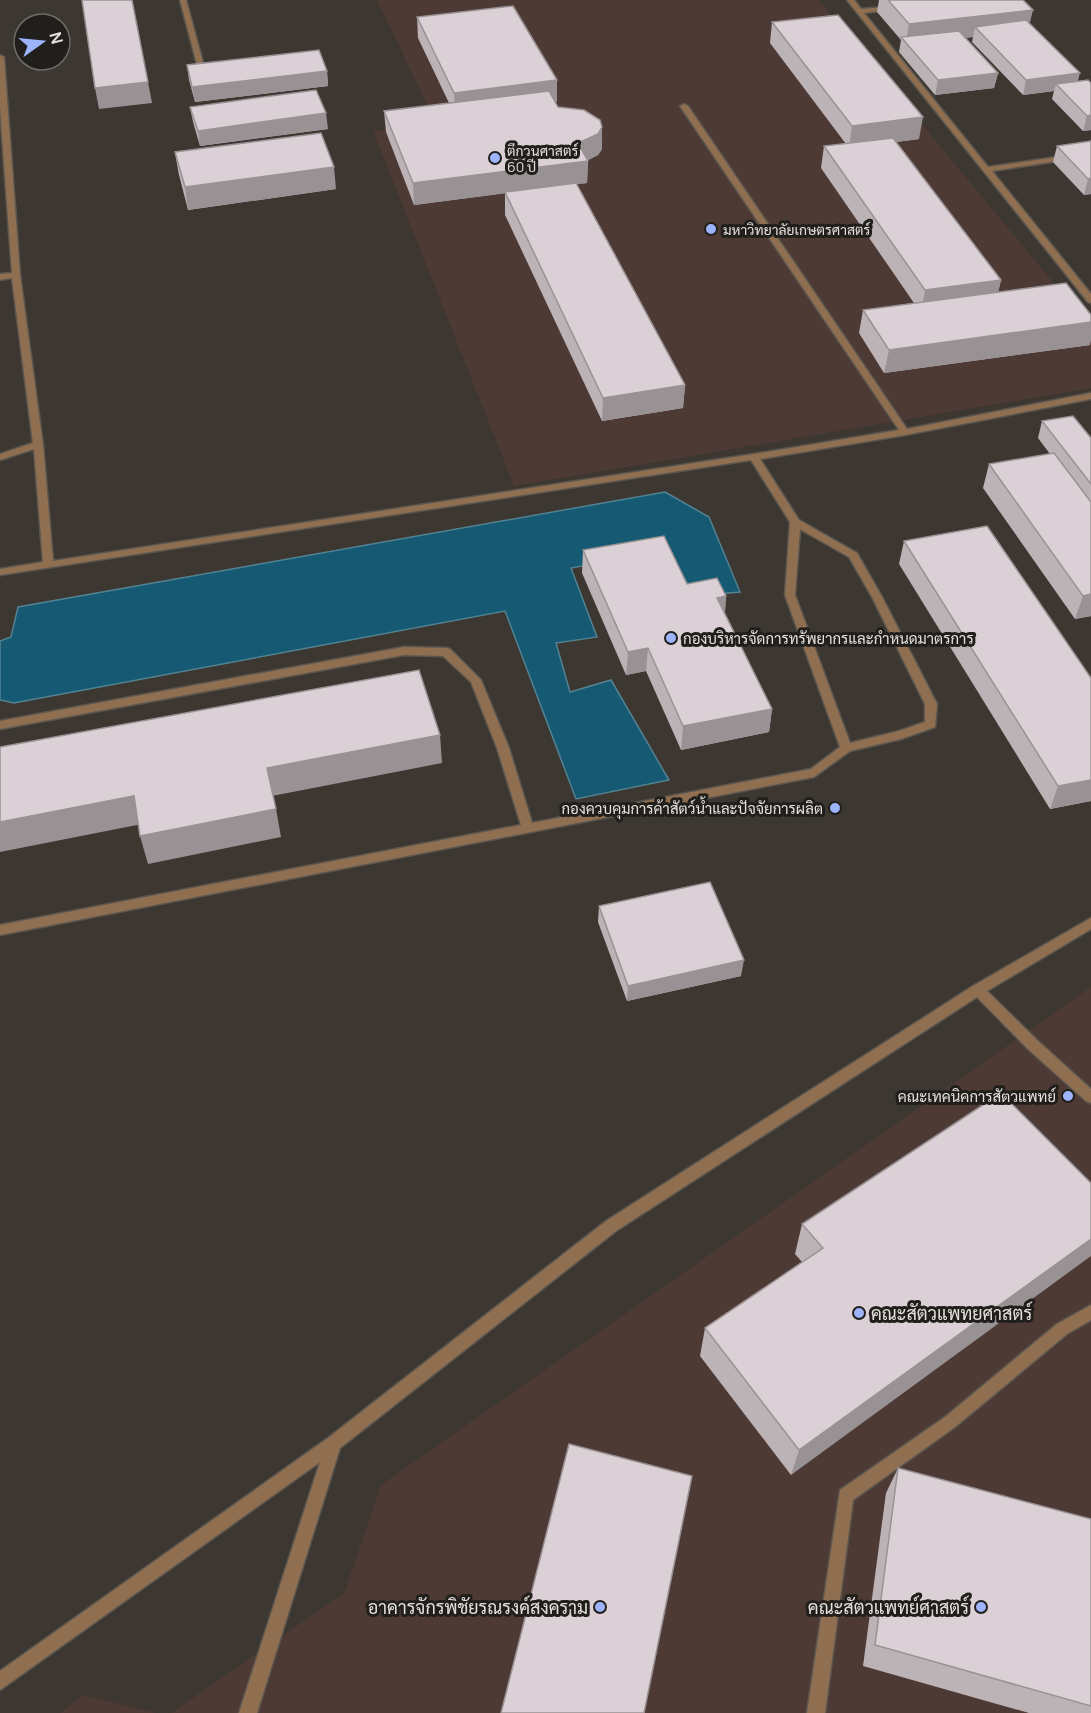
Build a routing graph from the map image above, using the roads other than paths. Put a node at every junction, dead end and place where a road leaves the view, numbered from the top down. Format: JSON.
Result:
{"nodes":[{"id":1,"x":183,"y":0,"type":"edge"},
{"id":2,"x":850,"y":0,"type":"edge"},
{"id":3,"x":898,"y":6,"type":"edge"},
{"id":4,"x":860,"y":11,"type":"junction"},
{"id":5,"x":0,"y":57,"type":"edge"},
{"id":6,"x":202,"y":68,"type":"edge"},
{"id":7,"x":684,"y":106,"type":"dead end"},
{"id":8,"x":1091,"y":154,"type":"edge"},
{"id":9,"x":986,"y":170,"type":"junction"},
{"id":10,"x":16,"y":275,"type":"junction"},
{"id":11,"x":0,"y":277,"type":"edge"},
{"id":12,"x":1091,"y":300,"type":"edge"},
{"id":13,"x":1091,"y":396,"type":"edge"},
{"id":14,"x":905,"y":432,"type":"junction"},
{"id":15,"x":38,"y":445,"type":"junction"},
{"id":16,"x":754,"y":457,"type":"junction"},
{"id":17,"x":0,"y":458,"type":"edge"},
{"id":18,"x":795,"y":522,"type":"junction"},
{"id":19,"x":48,"y":563,"type":"junction"},
{"id":20,"x":0,"y":572,"type":"edge"},
{"id":21,"x":0,"y":725,"type":"edge"},
{"id":22,"x":846,"y":748,"type":"junction"},
{"id":23,"x":528,"y":829,"type":"junction"},
{"id":24,"x":1091,"y":923,"type":"edge"},
{"id":25,"x":0,"y":930,"type":"edge"},
{"id":26,"x":978,"y":990,"type":"junction"},
{"id":27,"x":1091,"y":1097,"type":"edge"},
{"id":28,"x":1091,"y":1312,"type":"edge"},
{"id":29,"x":334,"y":1443,"type":"junction"},
{"id":30,"x":0,"y":1681,"type":"edge"},
{"id":31,"x":248,"y":1713,"type":"edge"},
{"id":32,"x":816,"y":1713,"type":"edge"}],
"edges":[{"from":1,"to":6,"type":"lane"},
{"from":2,"to":4,"type":"lane"},
{"from":3,"to":4,"type":"lane"},
{"from":4,"to":9,"type":"lane"},
{"from":5,"to":10,"type":"lane"},
{"from":7,"to":14,"type":"lane"},
{"from":8,"to":9,"type":"lane"},
{"from":9,"to":12,"type":"lane"},
{"from":10,"to":11,"type":"lane"},
{"from":10,"to":15,"type":"lane"},
{"from":13,"to":14,"type":"lane"},
{"from":14,"to":16,"type":"lane"},
{"from":15,"to":17,"type":"lane"},
{"from":15,"to":19,"type":"lane"},
{"from":16,"to":18,"type":"lane"},
{"from":16,"to":19,"type":"lane"},
{"from":18,"to":22,"type":"lane"},
{"from":18,"to":22,"type":"lane"},
{"from":19,"to":20,"type":"lane"},
{"from":21,"to":23,"type":"lane"},
{"from":22,"to":23,"type":"lane"},
{"from":23,"to":25,"type":"lane"},
{"from":24,"to":26,"type":"lane"},
{"from":26,"to":27,"type":"lane"},
{"from":26,"to":29,"type":"lane"},
{"from":28,"to":32,"type":"lane"},
{"from":29,"to":30,"type":"lane"},
{"from":29,"to":31,"type":"lane"}]}
